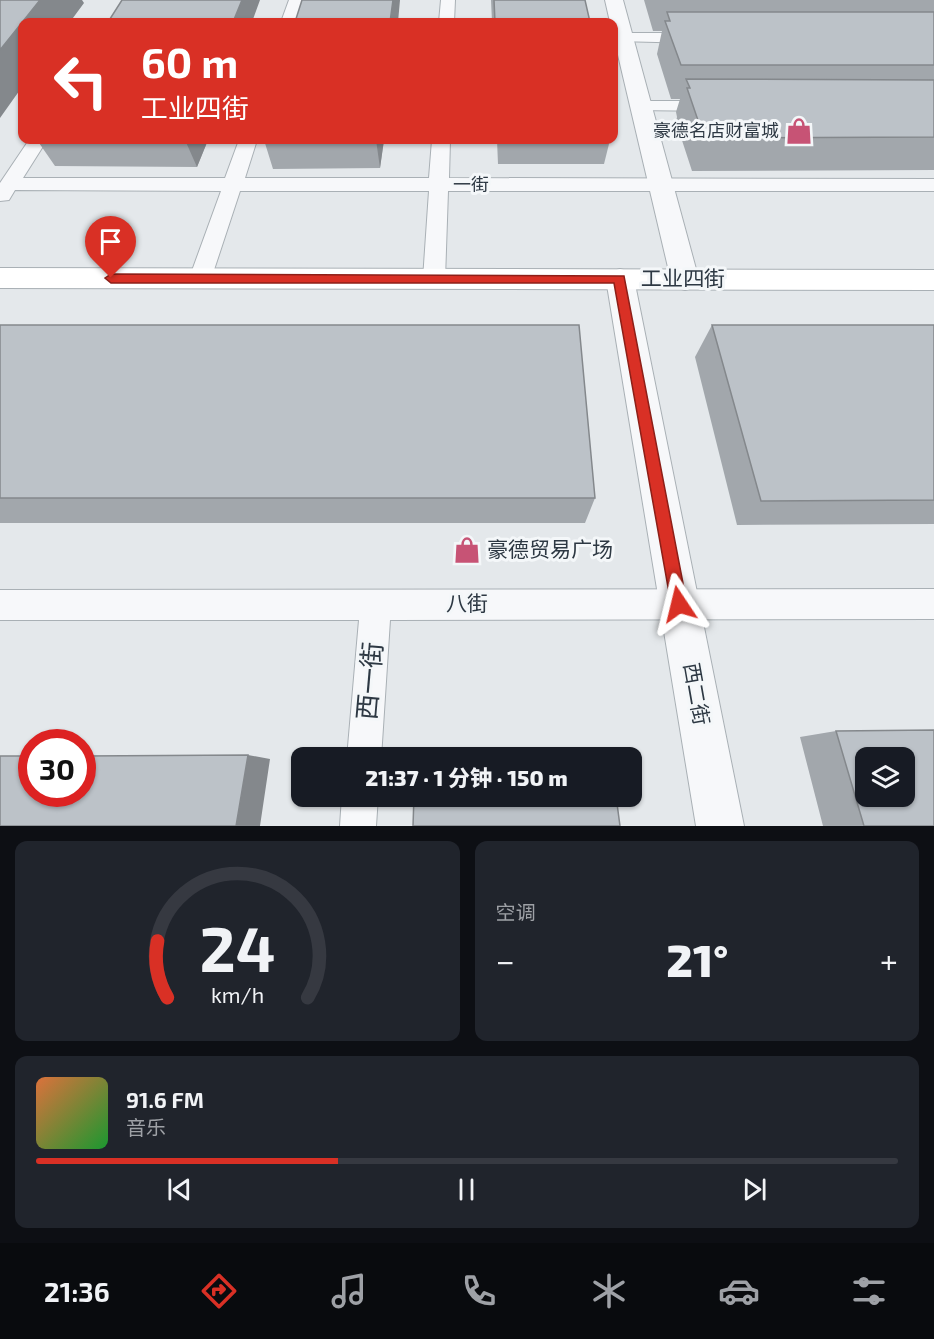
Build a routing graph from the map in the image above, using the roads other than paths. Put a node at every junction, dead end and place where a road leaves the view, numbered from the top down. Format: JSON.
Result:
{"nodes":[{"id":1,"x":296,"y":0,"type":"edge"},
{"id":2,"x":448,"y":0,"type":"edge"},
{"id":3,"x":614,"y":0,"type":"edge"},
{"id":4,"x":289,"y":18,"type":"edge"},
{"id":5,"x":447,"y":18,"type":"edge"},
{"id":6,"x":624,"y":38,"type":"junction"},
{"id":7,"x":707,"y":38,"type":"edge"},
{"id":8,"x":641,"y":106,"type":"junction"},
{"id":9,"x":735,"y":106,"type":"edge"},
{"id":10,"x":35,"y":144,"type":"edge"},
{"id":11,"x":247,"y":144,"type":"edge"},
{"id":12,"x":441,"y":144,"type":"edge"},
{"id":13,"x":233,"y":184,"type":"junction"},
{"id":14,"x":439,"y":185,"type":"junction"},
{"id":15,"x":661,"y":185,"type":"junction"},
{"id":16,"x":934,"y":185,"type":"edge"},
{"id":17,"x":4,"y":191,"type":"edge"},
{"id":18,"x":0,"y":278,"type":"edge"},
{"id":19,"x":200,"y":279,"type":"junction"},
{"id":20,"x":434,"y":279,"type":"junction"},
{"id":21,"x":620,"y":279,"type":"junction"},
{"id":22,"x":685,"y":280,"type":"junction"},
{"id":23,"x":934,"y":280,"type":"edge"},
{"id":24,"x":376,"y":604,"type":"junction"},
{"id":25,"x":679,"y":604,"type":"junction"},
{"id":26,"x":934,"y":604,"type":"edge"},
{"id":27,"x":0,"y":605,"type":"edge"},
{"id":28,"x":364,"y":747,"type":"edge"},
{"id":29,"x":359,"y":807,"type":"edge"},
{"id":30,"x":358,"y":826,"type":"edge"},
{"id":31,"x":720,"y":826,"type":"edge"}],
"edges":[{"from":1,"to":4,"type":"lane"},
{"from":2,"to":5,"type":"lane"},
{"from":3,"to":6,"type":"street"},
{"from":6,"to":7,"type":"lane"},
{"from":6,"to":8,"type":"street"},
{"from":8,"to":9,"type":"lane"},
{"from":8,"to":15,"type":"street"},
{"from":10,"to":17,"type":"lane"},
{"from":11,"to":13,"type":"lane"},
{"from":12,"to":14,"type":"lane"},
{"from":13,"to":14,"type":"lane","name":"一街"},
{"from":13,"to":17,"type":"lane","name":"一街"},
{"from":13,"to":19,"type":"lane"},
{"from":14,"to":15,"type":"lane","name":"一街"},
{"from":14,"to":20,"type":"lane"},
{"from":15,"to":16,"type":"lane","name":"一街"},
{"from":15,"to":22,"type":"street"},
{"from":18,"to":19,"type":"street","name":"工业四街"},
{"from":19,"to":20,"type":"street","name":"工业四街"},
{"from":20,"to":21,"type":"street","name":"工业四街"},
{"from":21,"to":22,"type":"street","name":"工业四街"},
{"from":21,"to":25,"type":"street","name":"西二街"},
{"from":22,"to":23,"type":"street","name":"工业四街"},
{"from":24,"to":25,"type":"lane","name":"八街"},
{"from":24,"to":27,"type":"lane","name":"八街"},
{"from":24,"to":28,"type":"lane","name":"西一街"},
{"from":25,"to":26,"type":"lane","name":"八街"},
{"from":25,"to":31,"type":"street","name":"西二街"},
{"from":29,"to":30,"type":"lane"}]}
